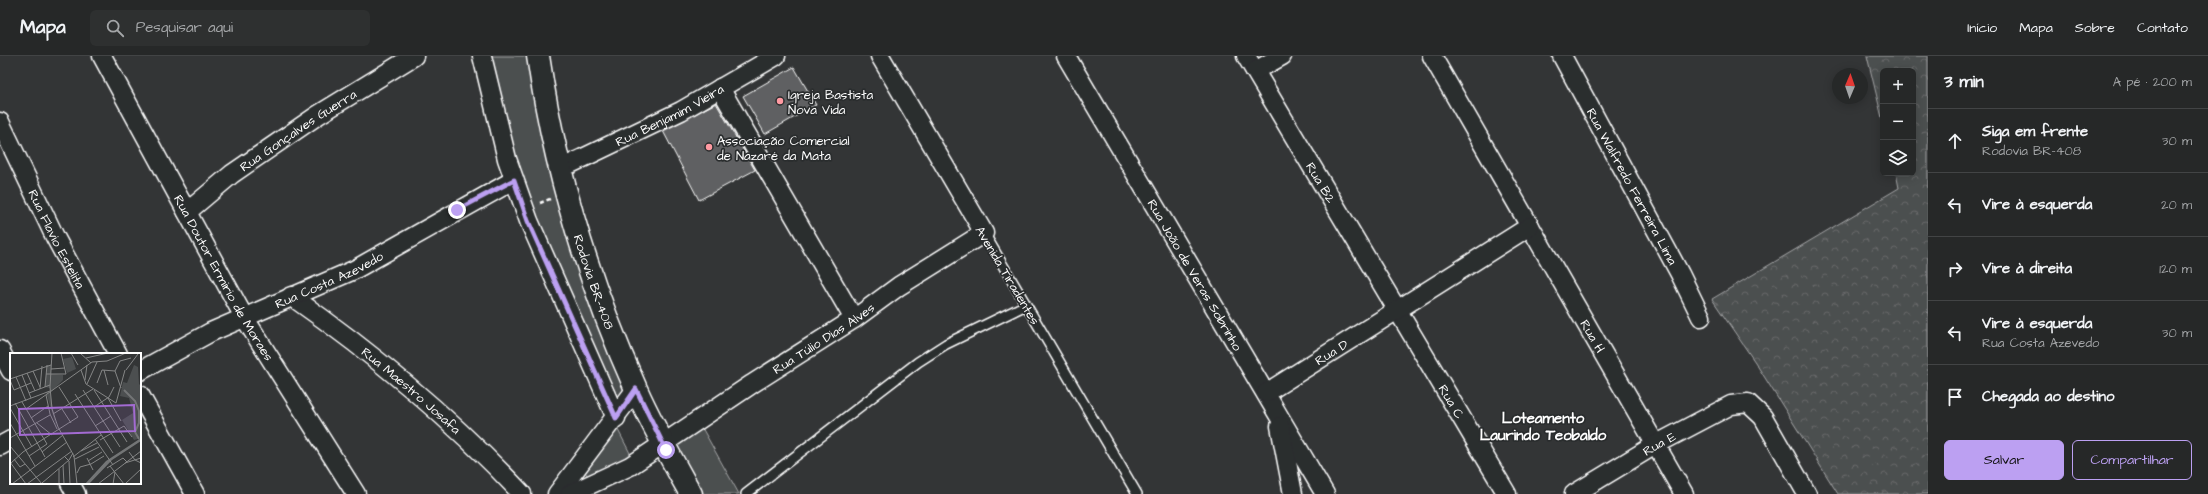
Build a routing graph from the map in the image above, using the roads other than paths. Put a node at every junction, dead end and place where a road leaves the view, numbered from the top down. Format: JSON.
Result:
{"nodes":[{"id":1,"x":414,"y":56,"type":"edge"},
{"id":2,"x":482,"y":56,"type":"edge"},
{"id":3,"x":538,"y":56,"type":"edge"},
{"id":4,"x":776,"y":56,"type":"edge"},
{"id":5,"x":880,"y":56,"type":"edge"},
{"id":6,"x":1066,"y":56,"type":"edge"},
{"id":7,"x":1282,"y":56,"type":"edge"},
{"id":8,"x":1432,"y":56,"type":"edge"},
{"id":9,"x":1562,"y":56,"type":"edge"},
{"id":10,"x":106,"y":57,"type":"edge"},
{"id":11,"x":1251,"y":64,"type":"edge"},
{"id":12,"x":720,"y":88,"type":"junction"},
{"id":13,"x":0,"y":122,"type":"edge"},
{"id":14,"x":560,"y":168,"type":"junction"},
{"id":15,"x":514,"y":180,"type":"junction"},
{"id":16,"x":187,"y":212,"type":"junction"},
{"id":17,"x":1530,"y":226,"type":"junction"},
{"id":18,"x":984,"y":233,"type":"junction"},
{"id":19,"x":291,"y":296,"type":"junction"},
{"id":20,"x":1026,"y":305,"type":"junction"},
{"id":21,"x":1397,"y":309,"type":"junction"},
{"id":22,"x":244,"y":317,"type":"junction"},
{"id":23,"x":1701,"y":317,"type":"dead end"},
{"id":24,"x":854,"y":319,"type":"junction"},
{"id":25,"x":0,"y":350,"type":"edge"},
{"id":26,"x":117,"y":353,"type":"edge"},
{"id":27,"x":10,"y":369,"type":"edge"},
{"id":28,"x":141,"y":370,"type":"edge"},
{"id":29,"x":636,"y":389,"type":"junction"},
{"id":30,"x":1266,"y":393,"type":"junction"},
{"id":31,"x":141,"y":397,"type":"edge"},
{"id":32,"x":1278,"y":414,"type":"junction"},
{"id":33,"x":616,"y":418,"type":"junction"},
{"id":34,"x":10,"y":441,"type":"edge"},
{"id":35,"x":663,"y":444,"type":"junction"},
{"id":36,"x":1655,"y":445,"type":"junction"},
{"id":37,"x":0,"y":446,"type":"edge"},
{"id":38,"x":71,"y":484,"type":"edge"},
{"id":39,"x":76,"y":494,"type":"edge"},
{"id":40,"x":195,"y":494,"type":"edge"},
{"id":41,"x":356,"y":494,"type":"edge"},
{"id":42,"x":522,"y":494,"type":"edge"},
{"id":43,"x":557,"y":494,"type":"edge"},
{"id":44,"x":570,"y":494,"type":"edge"},
{"id":45,"x":691,"y":494,"type":"edge"},
{"id":46,"x":746,"y":494,"type":"edge"},
{"id":47,"x":1137,"y":494,"type":"edge"},
{"id":48,"x":1293,"y":494,"type":"edge"},
{"id":49,"x":1325,"y":494,"type":"edge"},
{"id":50,"x":1507,"y":494,"type":"edge"},
{"id":51,"x":1574,"y":494,"type":"edge"},
{"id":52,"x":1684,"y":494,"type":"edge"},
{"id":53,"x":1807,"y":494,"type":"edge"}],
"edges":[{"from":1,"to":16,"type":"street","name":"Rua Gonçalves Guerra"},
{"from":2,"to":15,"type":"street"},
{"from":3,"to":14,"type":"main road","name":"Rodovia BR-408"},
{"from":4,"to":12,"type":"street","name":"Rua Benjamim Vieira"},
{"from":5,"to":18,"type":"street","name":"Avenida Tiradentes"},
{"from":6,"to":30,"type":"street","name":"Rua João de Veras Sobrinho"},
{"from":7,"to":11,"type":"street"},
{"from":8,"to":17,"type":"street"},
{"from":9,"to":23,"type":"street","name":"Rua Walfredo Ferreira Lima"},
{"from":10,"to":16,"type":"street","name":"Rua Doutor Ermirio de Moraes"},
{"from":11,"to":21,"type":"street","name":"Rua B2"},
{"from":12,"to":14,"type":"street","name":"Rua Benjamim Vieira"},
{"from":12,"to":24,"type":"street"},
{"from":13,"to":26,"type":"street","name":"Rua Flavio Estelita"},
{"from":14,"to":29,"type":"main road","name":"Rodovia BR-408"},
{"from":15,"to":19,"type":"street","name":"Rua Costa Azevedo"},
{"from":15,"to":33,"type":"street"},
{"from":16,"to":22,"type":"street","name":"Rua Doutor Ermirio de Moraes"},
{"from":17,"to":21,"type":"street","name":"Rua D"},
{"from":17,"to":36,"type":"street","name":"Rua H"},
{"from":18,"to":20,"type":"lane","name":"Avenida Tiradentes"},
{"from":18,"to":24,"type":"street","name":"Rua Túlio Dias Alves"},
{"from":19,"to":22,"type":"street","name":"Rua Costa Azevedo"},
{"from":19,"to":42,"type":"street","name":"Rua Maestro Josafa"},
{"from":20,"to":46,"type":"lane"},
{"from":20,"to":47,"type":"lane","name":"Avenida Tiradentes"},
{"from":21,"to":30,"type":"street","name":"Rua D"},
{"from":21,"to":50,"type":"street","name":"Rua C"},
{"from":22,"to":28,"type":"street","name":"Rua Costa Azevedo"},
{"from":22,"to":41,"type":"street","name":"Rua Doutor Ermirio de Moraes"},
{"from":24,"to":35,"type":"street","name":"Rua Túlio Dias Alves"},
{"from":25,"to":27,"type":"street"},
{"from":29,"to":33,"type":"street"},
{"from":29,"to":35,"type":"main road","name":"Rodovia BR-408"},
{"from":30,"to":32,"type":"street","name":"Rua João de Veras Sobrinho"},
{"from":31,"to":40,"type":"street"},
{"from":32,"to":48,"type":"street"},
{"from":32,"to":49,"type":"street","name":"Rua João de Veras Sobrinho"},
{"from":33,"to":43,"type":"street"},
{"from":34,"to":37,"type":"street"},
{"from":35,"to":44,"type":"street"},
{"from":35,"to":45,"type":"main road","name":"Rodovia BR-408"},
{"from":36,"to":51,"type":"street","name":"Rua E"},
{"from":36,"to":52,"type":"street"},
{"from":36,"to":53,"type":"street","name":"Rua E"},
{"from":38,"to":39,"type":"street"}]}
